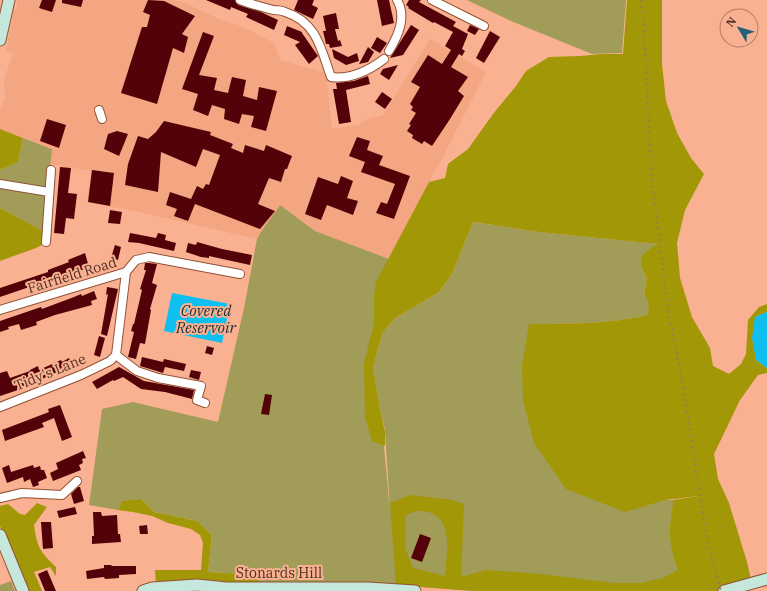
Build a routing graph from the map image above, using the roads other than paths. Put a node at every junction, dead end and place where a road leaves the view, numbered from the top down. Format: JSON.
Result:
{"nodes":[{"id":1,"x":9,"y":0,"type":"edge"},
{"id":2,"x":240,"y":0,"type":"edge"},
{"id":3,"x":397,"y":0,"type":"edge"},
{"id":4,"x":432,"y":0,"type":"edge"},
{"id":5,"x":484,"y":26,"type":"dead end"},
{"id":6,"x":0,"y":40,"type":"edge"},
{"id":7,"x":389,"y":51,"type":"dead end"},
{"id":8,"x":384,"y":58,"type":"dead end"},
{"id":9,"x":99,"y":110,"type":"dead end"},
{"id":10,"x":102,"y":119,"type":"dead end"},
{"id":11,"x":51,"y":170,"type":"dead end"},
{"id":12,"x":0,"y":184,"type":"edge"},
{"id":13,"x":49,"y":192,"type":"junction"},
{"id":14,"x":46,"y":242,"type":"dead end"},
{"id":15,"x":126,"y":272,"type":"junction"},
{"id":16,"x":240,"y":274,"type":"dead end"},
{"id":17,"x":0,"y":310,"type":"edge"},
{"id":18,"x":113,"y":358,"type":"junction"},
{"id":19,"x":205,"y":403,"type":"dead end"},
{"id":20,"x":0,"y":407,"type":"edge"},
{"id":21,"x":77,"y":482,"type":"dead end"},
{"id":22,"x":0,"y":498,"type":"edge"},
{"id":23,"x":0,"y":535,"type":"edge"},
{"id":24,"x":767,"y":579,"type":"edge"},
{"id":25,"x":289,"y":589,"type":"edge"},
{"id":26,"x":727,"y":590,"type":"edge"},
{"id":27,"x":23,"y":591,"type":"edge"},
{"id":28,"x":143,"y":591,"type":"edge"},
{"id":29,"x":415,"y":591,"type":"edge"}],
"edges":[{"from":1,"to":6,"type":"street"},
{"from":2,"to":8,"type":"street"},
{"from":3,"to":7,"type":"street"},
{"from":4,"to":5,"type":"street"},
{"from":9,"to":10,"type":"street"},
{"from":11,"to":13,"type":"street"},
{"from":12,"to":13,"type":"street"},
{"from":13,"to":14,"type":"street"},
{"from":15,"to":16,"type":"street","name":"Fairfield Road"},
{"from":15,"to":17,"type":"street","name":"Fairfield Road"},
{"from":15,"to":18,"type":"street"},
{"from":18,"to":19,"type":"street"},
{"from":18,"to":20,"type":"street","name":"Tidy's Lane"},
{"from":21,"to":22,"type":"street"},
{"from":23,"to":27,"type":"street"},
{"from":24,"to":26,"type":"street"},
{"from":25,"to":28,"type":"street","name":"Stonards Hill"},
{"from":25,"to":29,"type":"street","name":"Stonards Hill"}]}
